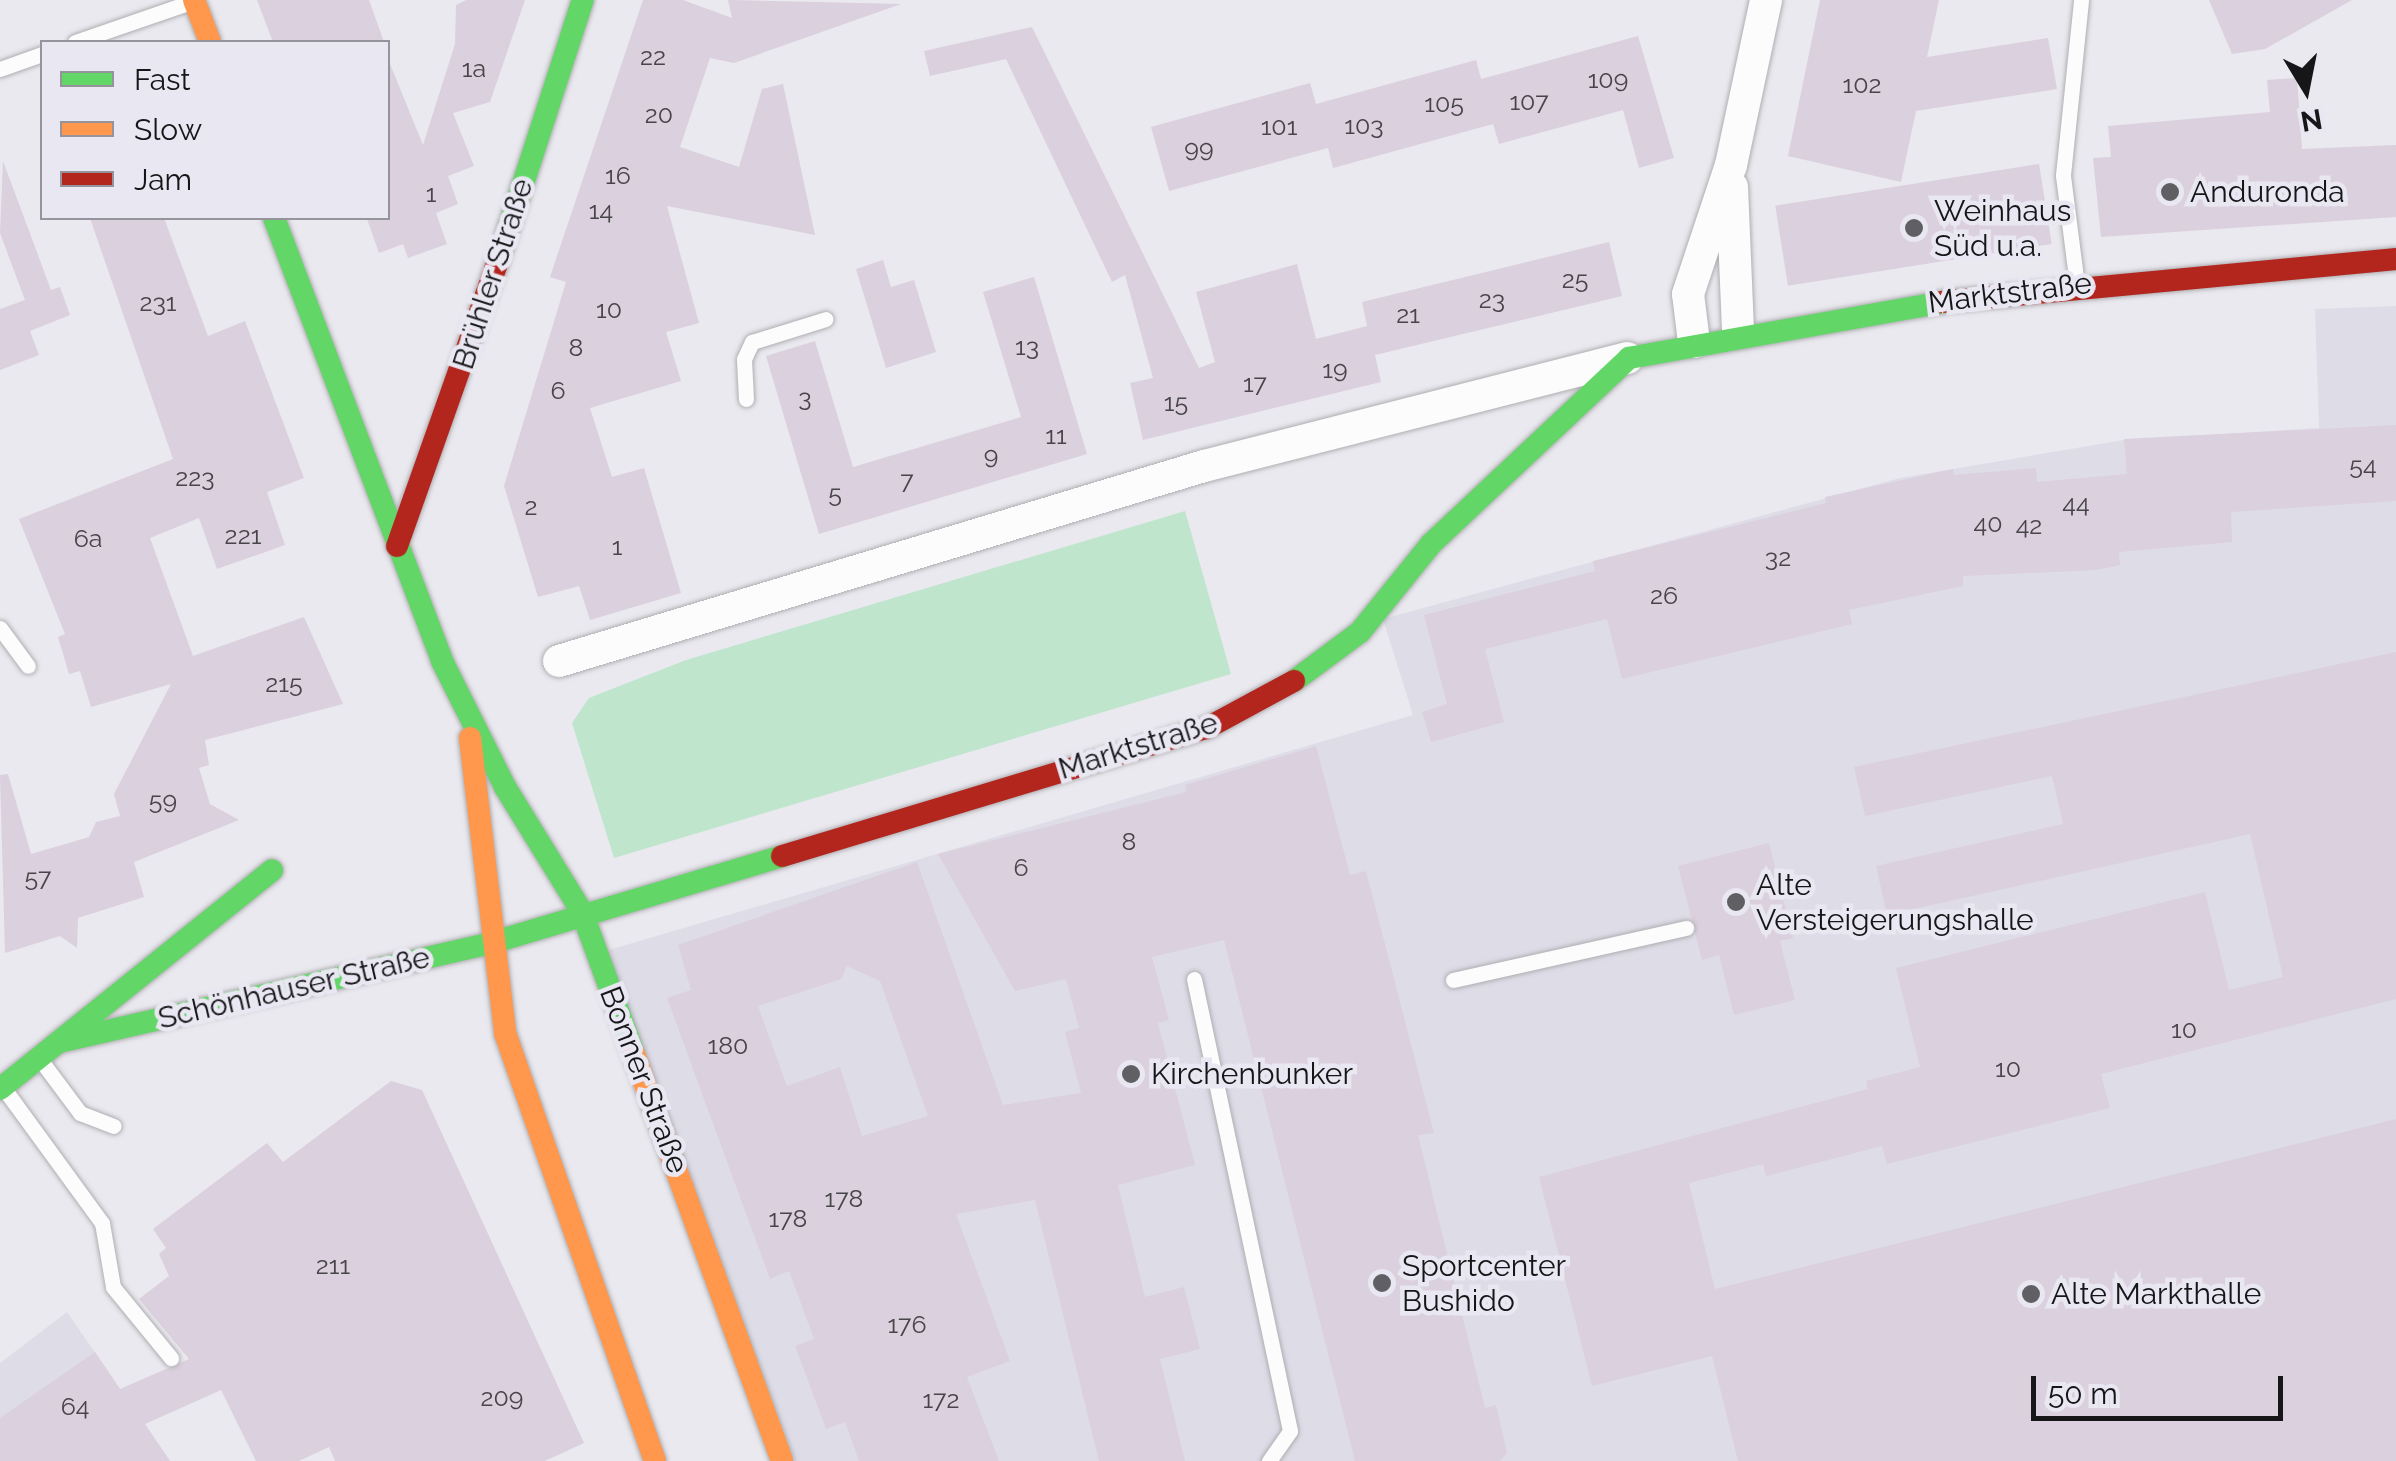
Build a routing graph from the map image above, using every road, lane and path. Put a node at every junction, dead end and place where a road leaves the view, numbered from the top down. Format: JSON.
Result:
{"nodes":[{"id":1,"x":194,"y":0,"type":"edge"},
{"id":2,"x":582,"y":0,"type":"edge"},
{"id":3,"x":1766,"y":0,"type":"edge"},
{"id":4,"x":2081,"y":0,"type":"edge"},
{"id":5,"x":81,"y":40,"type":"edge"},
{"id":6,"x":209,"y":40,"type":"edge"},
{"id":7,"x":40,"y":55,"type":"edge"},
{"id":8,"x":0,"y":69,"type":"edge"},
{"id":9,"x":1731,"y":165,"type":"junction"},
{"id":10,"x":275,"y":220,"type":"edge"},
{"id":11,"x":2396,"y":259,"type":"edge"},
{"id":12,"x":2077,"y":285,"type":"junction"},
{"id":13,"x":826,"y":318,"type":"dead end"},
{"id":14,"x":1738,"y":332,"type":"junction"},
{"id":15,"x":1694,"y":342,"type":"junction"},
{"id":16,"x":1629,"y":358,"type":"junction"},
{"id":17,"x":746,"y":399,"type":"dead end"},
{"id":18,"x":397,"y":546,"type":"junction"},
{"id":19,"x":0,"y":628,"type":"edge"},
{"id":20,"x":560,"y":661,"type":"dead end"},
{"id":21,"x":28,"y":666,"type":"dead end"},
{"id":22,"x":468,"y":716,"type":"junction"},
{"id":23,"x":272,"y":870,"type":"dead end"},
{"id":24,"x":582,"y":912,"type":"junction"},
{"id":25,"x":1686,"y":928,"type":"dead end"},
{"id":26,"x":528,"y":931,"type":"joint"},
{"id":27,"x":490,"y":943,"type":"junction"},
{"id":28,"x":1194,"y":978,"type":"dead end"},
{"id":29,"x":1453,"y":980,"type":"dead end"},
{"id":30,"x":59,"y":1042,"type":"junction"},
{"id":31,"x":40,"y":1058,"type":"junction"},
{"id":32,"x":1,"y":1088,"type":"edge"},
{"id":33,"x":114,"y":1126,"type":"dead end"},
{"id":34,"x":171,"y":1358,"type":"dead end"},
{"id":35,"x":654,"y":1461,"type":"edge"},
{"id":36,"x":782,"y":1461,"type":"edge"},
{"id":37,"x":1269,"y":1461,"type":"edge"}],
"edges":[{"from":1,"to":5,"type":"lane"},
{"from":1,"to":6,"type":"main road"},
{"from":2,"to":18,"type":"main road","name":"Brühler Straße"},
{"from":3,"to":9,"type":"street"},
{"from":4,"to":12,"type":"lane"},
{"from":7,"to":8,"type":"lane"},
{"from":9,"to":14,"type":"street"},
{"from":9,"to":15,"type":"street"},
{"from":10,"to":18,"type":"main road","name":"Bonner Straße"},
{"from":11,"to":12,"type":"main road","name":"Marktstraße"},
{"from":12,"to":14,"type":"main road","name":"Marktstraße"},
{"from":13,"to":17,"type":"lane"},
{"from":14,"to":15,"type":"main road","name":"Marktstraße"},
{"from":15,"to":16,"type":"main road","name":"Marktstraße"},
{"from":16,"to":20,"type":"street","name":"Marktstraße"},
{"from":16,"to":24,"type":"main road","name":"Marktstraße"},
{"from":18,"to":22,"type":"main road","name":"Bonner Straße"},
{"from":19,"to":21,"type":"lane"},
{"from":22,"to":24,"type":"main road","name":"Bonner Straße"},
{"from":22,"to":27,"type":"main road","name":"Bonner Straße"},
{"from":23,"to":30,"type":"main road","name":"Schönhauser Straße"},
{"from":24,"to":26,"type":"main road","name":"Marktstraße"},
{"from":24,"to":36,"type":"main road","name":"Bonner Straße"},
{"from":25,"to":29,"type":"lane"},
{"from":26,"to":27,"type":"main road","name":"Schönhauser Straße"},
{"from":27,"to":30,"type":"main road","name":"Schönhauser Straße"},
{"from":27,"to":35,"type":"main road","name":"Bonner Straße"},
{"from":28,"to":37,"type":"lane"},
{"from":30,"to":31,"type":"main road","name":"Schönhauser Straße"},
{"from":31,"to":32,"type":"main road","name":"Schönhauser Straße"},
{"from":31,"to":33,"type":"lane"},
{"from":32,"to":34,"type":"lane"}]}
